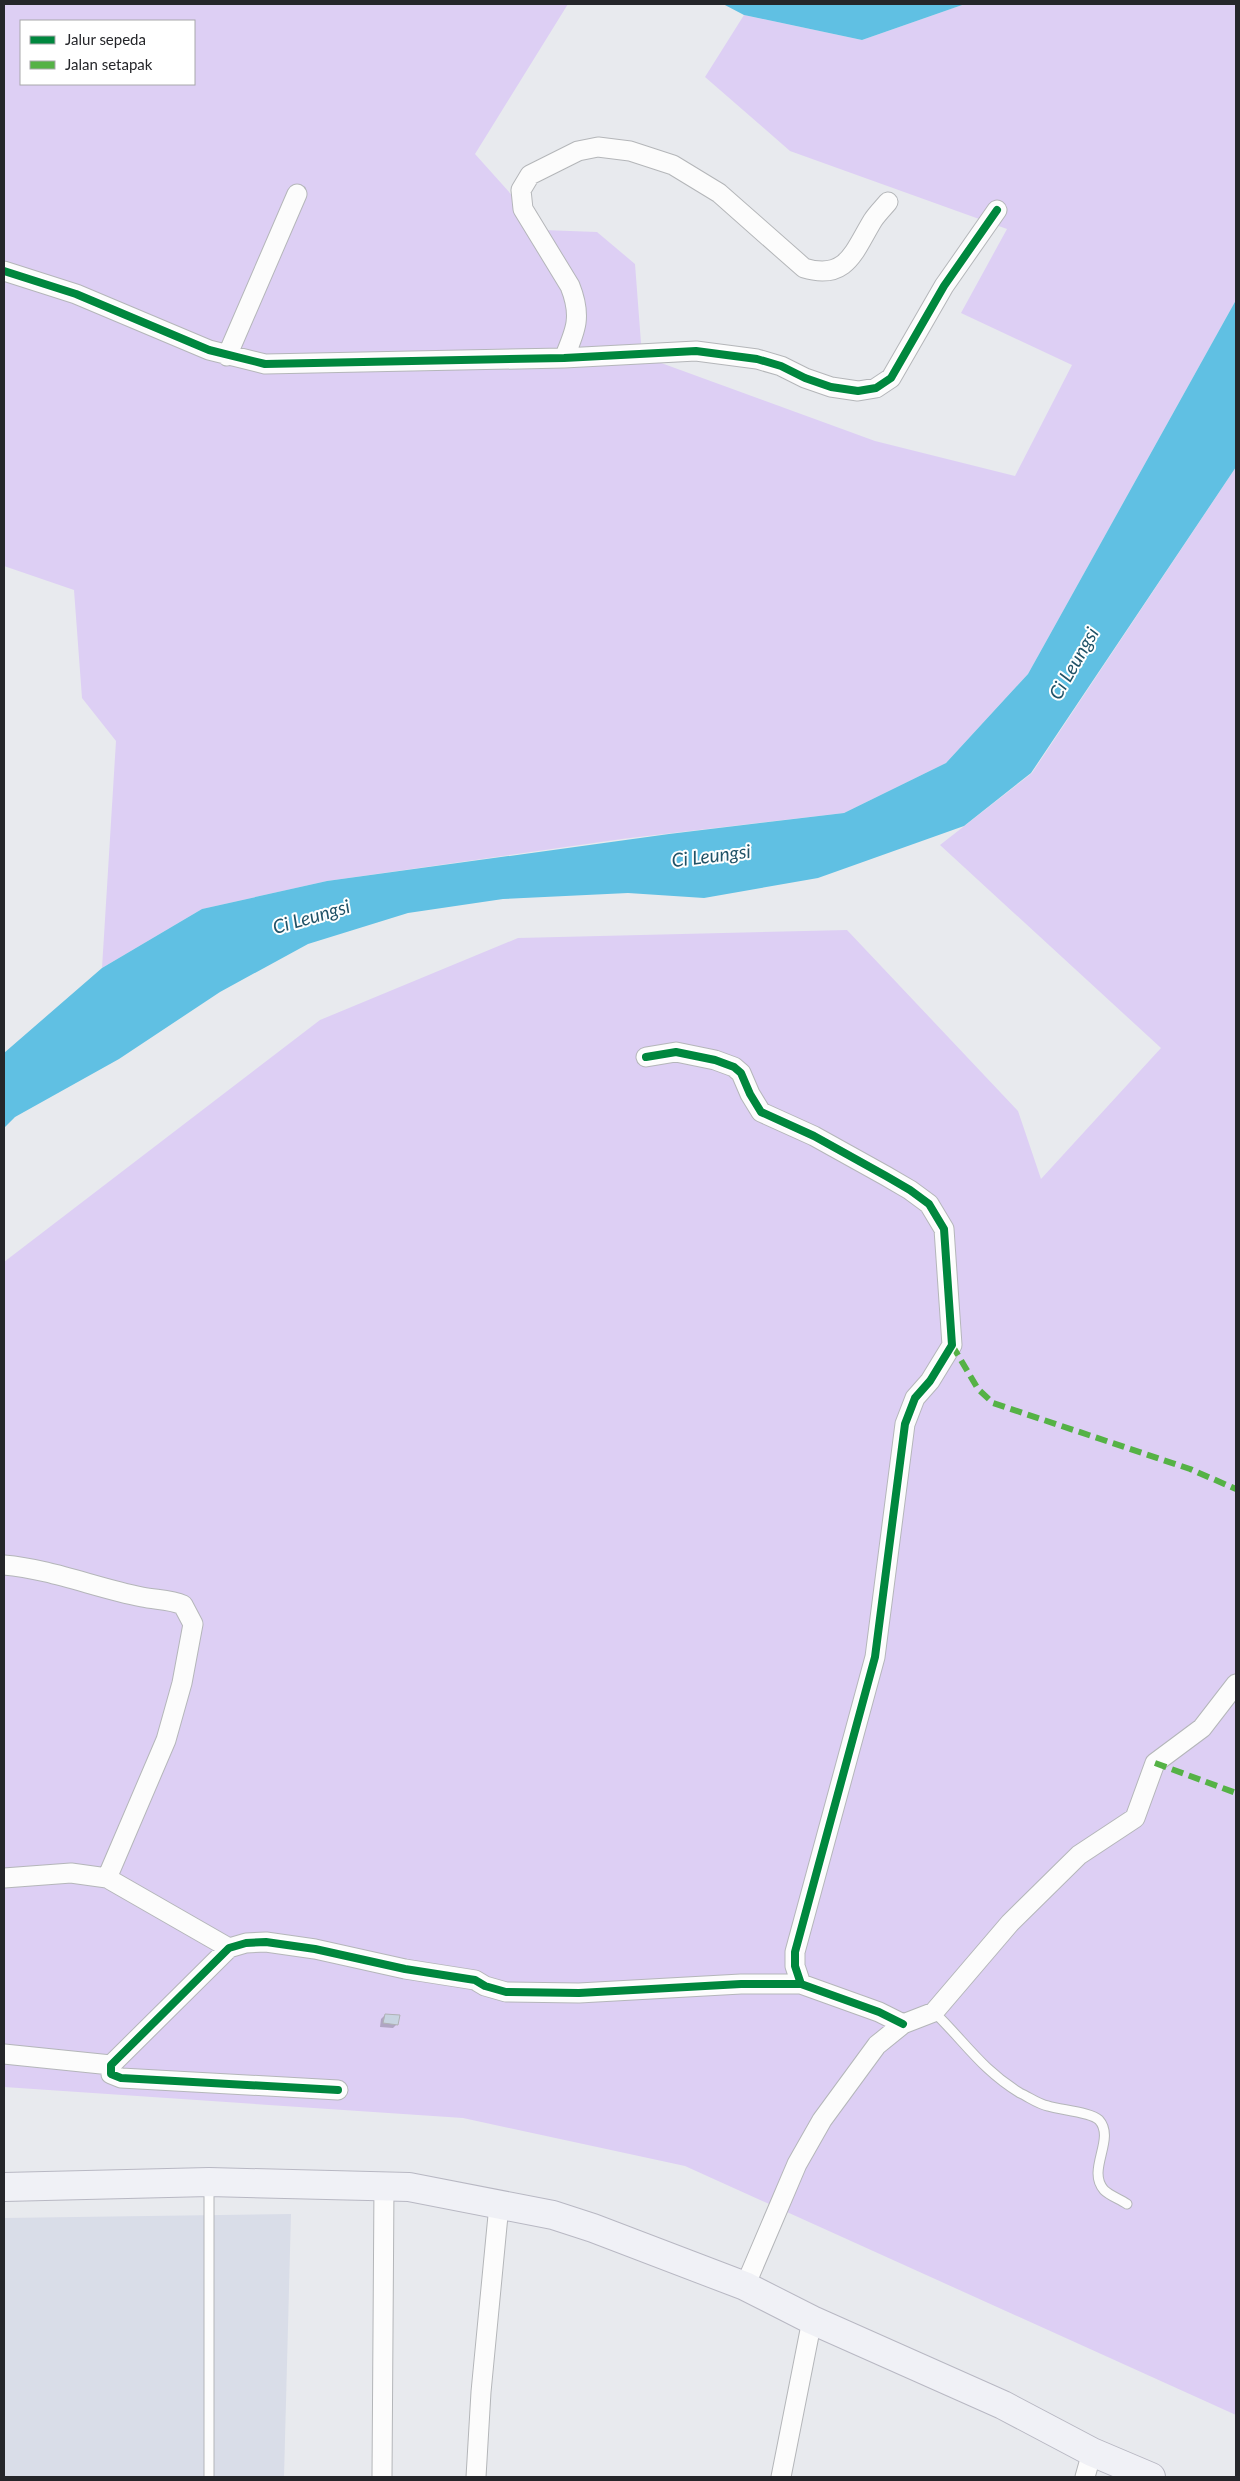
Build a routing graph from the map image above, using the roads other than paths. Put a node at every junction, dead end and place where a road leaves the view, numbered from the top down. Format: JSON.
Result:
{"nodes":[{"id":1,"x":296,"y":194,"type":"dead end"},
{"id":2,"x":888,"y":202,"type":"dead end"},
{"id":3,"x":997,"y":210,"type":"dead end"},
{"id":4,"x":4,"y":271,"type":"edge"},
{"id":5,"x":227,"y":356,"type":"junction"},
{"id":6,"x":564,"y":358,"type":"junction"},
{"id":7,"x":646,"y":1057,"type":"dead end"},
{"id":8,"x":4,"y":1565,"type":"edge"},
{"id":9,"x":1236,"y":1684,"type":"edge"},
{"id":10,"x":4,"y":1878,"type":"edge"},
{"id":11,"x":108,"y":1878,"type":"junction"},
{"id":12,"x":229,"y":1948,"type":"junction"},
{"id":13,"x":801,"y":1984,"type":"junction"},
{"id":14,"x":934,"y":2012,"type":"junction"},
{"id":15,"x":902,"y":2024,"type":"junction"},
{"id":16,"x":4,"y":2054,"type":"edge"},
{"id":17,"x":111,"y":2065,"type":"junction"},
{"id":18,"x":338,"y":2090,"type":"dead end"},
{"id":19,"x":209,"y":2182,"type":"junction"},
{"id":20,"x":384,"y":2185,"type":"junction"},
{"id":21,"x":4,"y":2187,"type":"edge"},
{"id":22,"x":1127,"y":2204,"type":"dead end"},
{"id":23,"x":499,"y":2205,"type":"junction"},
{"id":24,"x":745,"y":2286,"type":"junction"},
{"id":25,"x":812,"y":2320,"type":"junction"},
{"id":26,"x":1088,"y":2465,"type":"edge"},
{"id":27,"x":209,"y":2477,"type":"edge"},
{"id":28,"x":382,"y":2477,"type":"edge"},
{"id":29,"x":480,"y":2477,"type":"edge"},
{"id":30,"x":781,"y":2477,"type":"edge"},
{"id":31,"x":1152,"y":2477,"type":"edge"}],
"edges":[{"from":1,"to":5,"type":"street"},
{"from":2,"to":6,"type":"street"},
{"from":3,"to":6,"type":"street"},
{"from":4,"to":5,"type":"street"},
{"from":5,"to":6,"type":"street"},
{"from":7,"to":13,"type":"street"},
{"from":8,"to":11,"type":"street"},
{"from":9,"to":14,"type":"street"},
{"from":10,"to":11,"type":"street"},
{"from":11,"to":12,"type":"street"},
{"from":12,"to":13,"type":"street"},
{"from":12,"to":17,"type":"street"},
{"from":13,"to":15,"type":"street"},
{"from":14,"to":15,"type":"street"},
{"from":14,"to":22,"type":"lane"},
{"from":15,"to":24,"type":"street"},
{"from":16,"to":17,"type":"street"},
{"from":17,"to":18,"type":"street"},
{"from":19,"to":20,"type":"main road"},
{"from":19,"to":21,"type":"main road"},
{"from":19,"to":27,"type":"lane"},
{"from":20,"to":23,"type":"main road"},
{"from":20,"to":28,"type":"street"},
{"from":23,"to":24,"type":"main road"},
{"from":23,"to":29,"type":"street"},
{"from":24,"to":25,"type":"main road"},
{"from":25,"to":26,"type":"main road"},
{"from":25,"to":30,"type":"street"},
{"from":26,"to":31,"type":"main road"}]}
